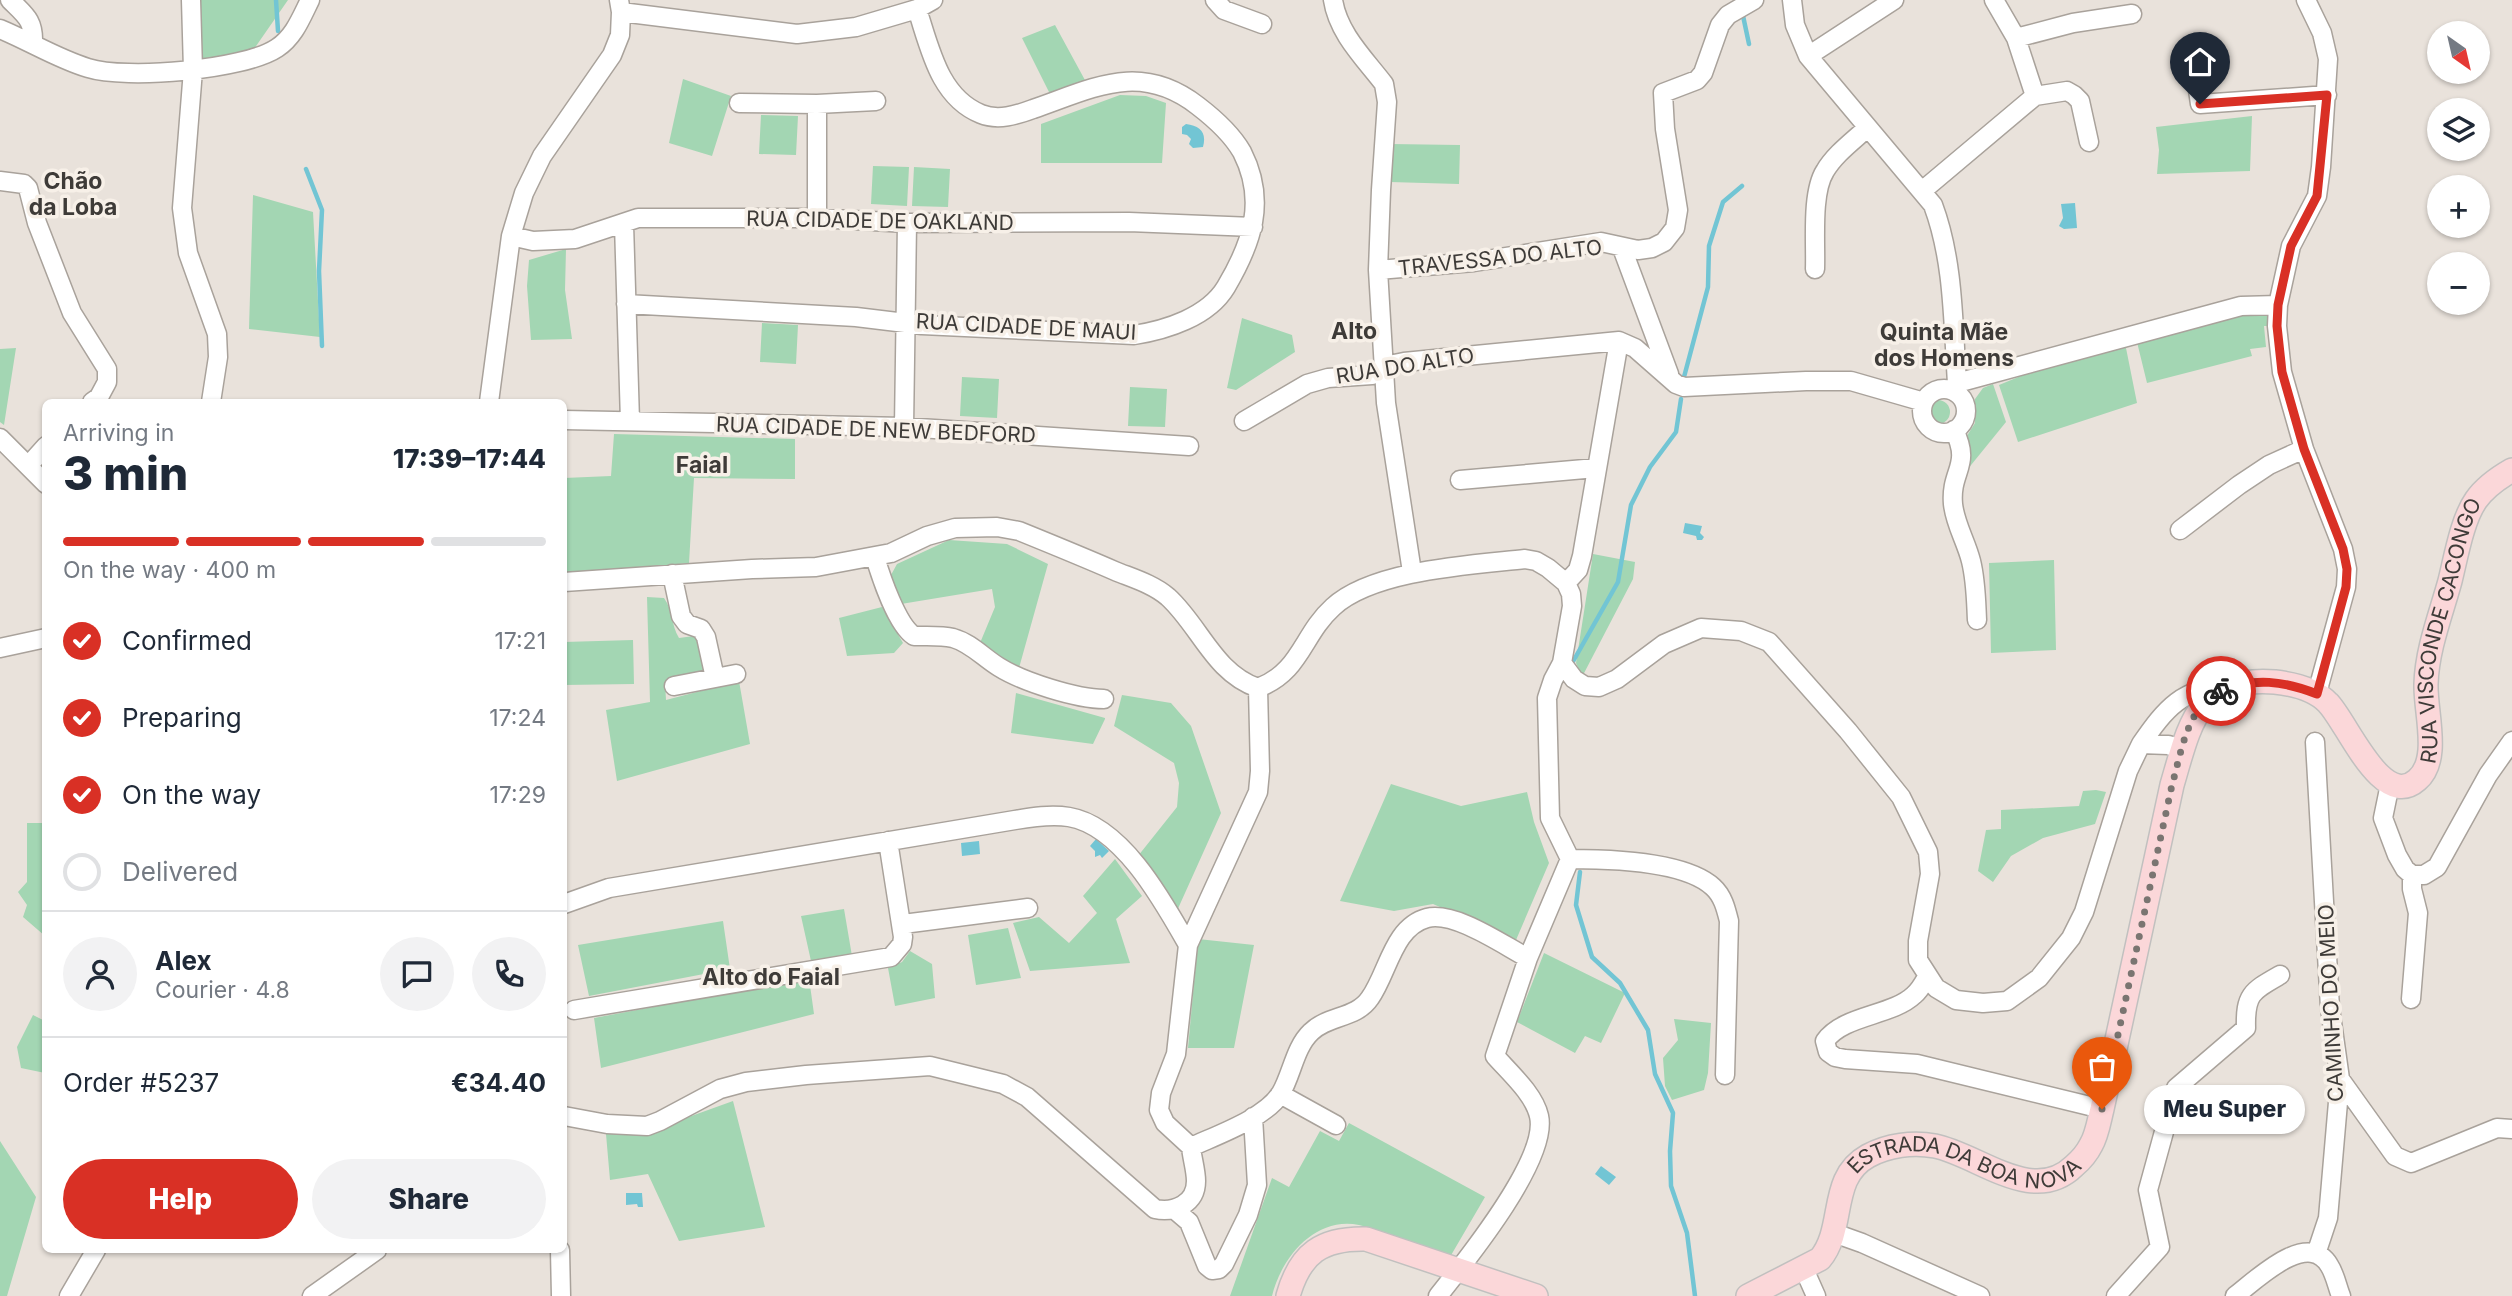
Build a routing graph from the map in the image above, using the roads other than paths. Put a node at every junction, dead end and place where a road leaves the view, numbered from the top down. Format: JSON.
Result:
{"nodes":[{"id":1,"x":10,"y":0,"type":"edge"},
{"id":2,"x":191,"y":0,"type":"edge"},
{"id":3,"x":310,"y":0,"type":"edge"},
{"id":4,"x":1215,"y":0,"type":"edge"},
{"id":5,"x":1333,"y":0,"type":"edge"},
{"id":6,"x":1792,"y":0,"type":"edge"},
{"id":7,"x":1894,"y":0,"type":"edge"},
{"id":8,"x":1994,"y":0,"type":"edge"},
{"id":9,"x":2306,"y":0,"type":"edge"},
{"id":10,"x":1752,"y":1,"type":"edge"},
{"id":11,"x":925,"y":4,"type":"edge"},
{"id":12,"x":620,"y":6,"type":"edge"},
{"id":13,"x":2132,"y":14,"type":"dead end"},
{"id":14,"x":1262,"y":24,"type":"dead end"},
{"id":15,"x":0,"y":29,"type":"edge"},
{"id":16,"x":2016,"y":38,"type":"junction"},
{"id":17,"x":33,"y":43,"type":"junction"},
{"id":18,"x":1808,"y":56,"type":"junction"},
{"id":19,"x":2195,"y":69,"type":"dead end"},
{"id":20,"x":193,"y":70,"type":"junction"},
{"id":21,"x":2327,"y":95,"type":"junction"},
{"id":22,"x":2035,"y":96,"type":"junction"},
{"id":23,"x":876,"y":101,"type":"dead end"},
{"id":24,"x":739,"y":103,"type":"dead end"},
{"id":25,"x":817,"y":104,"type":"junction"},
{"id":26,"x":1867,"y":128,"type":"junction"},
{"id":27,"x":2088,"y":142,"type":"dead end"},
{"id":28,"x":0,"y":181,"type":"edge"},
{"id":29,"x":1922,"y":191,"type":"junction"},
{"id":30,"x":817,"y":218,"type":"junction"},
{"id":31,"x":624,"y":223,"type":"junction"},
{"id":32,"x":907,"y":223,"type":"junction"},
{"id":33,"x":1253,"y":227,"type":"junction"},
{"id":34,"x":511,"y":236,"type":"junction"},
{"id":35,"x":1622,"y":248,"type":"junction"},
{"id":36,"x":1378,"y":270,"type":"junction"},
{"id":37,"x":1815,"y":270,"type":"dead end"},
{"id":38,"x":626,"y":304,"type":"junction"},
{"id":39,"x":2278,"y":305,"type":"junction"},
{"id":40,"x":907,"y":322,"type":"junction"},
{"id":41,"x":1619,"y":341,"type":"junction"},
{"id":42,"x":1385,"y":369,"type":"junction"},
{"id":43,"x":1670,"y":377,"type":"junction"},
{"id":44,"x":1956,"y":387,"type":"junction"},
{"id":45,"x":96,"y":399,"type":"edge"},
{"id":46,"x":211,"y":399,"type":"edge"},
{"id":47,"x":489,"y":399,"type":"edge"},
{"id":48,"x":1924,"y":402,"type":"junction"},
{"id":49,"x":567,"y":420,"type":"edge"},
{"id":50,"x":630,"y":421,"type":"junction"},
{"id":51,"x":1244,"y":421,"type":"dead end"},
{"id":52,"x":904,"y":427,"type":"junction"},
{"id":53,"x":1954,"y":430,"type":"junction"},
{"id":54,"x":0,"y":438,"type":"edge"},
{"id":55,"x":1189,"y":446,"type":"dead end"},
{"id":56,"x":2304,"y":449,"type":"junction"},
{"id":57,"x":42,"y":450,"type":"edge"},
{"id":58,"x":28,"y":466,"type":"junction"},
{"id":59,"x":1596,"y":468,"type":"junction"},
{"id":60,"x":2512,"y":470,"type":"edge"},
{"id":61,"x":42,"y":480,"type":"edge"},
{"id":62,"x":1460,"y":480,"type":"dead end"},
{"id":63,"x":2180,"y":530,"type":"dead end"},
{"id":64,"x":875,"y":557,"type":"junction"},
{"id":65,"x":1412,"y":572,"type":"junction"},
{"id":66,"x":673,"y":574,"type":"junction"},
{"id":67,"x":567,"y":582,"type":"edge"},
{"id":68,"x":1566,"y":583,"type":"junction"},
{"id":69,"x":1976,"y":620,"type":"dead end"},
{"id":70,"x":42,"y":639,"type":"edge"},
{"id":71,"x":0,"y":648,"type":"edge"},
{"id":72,"x":1563,"y":663,"type":"junction"},
{"id":73,"x":736,"y":674,"type":"dead end"},
{"id":74,"x":715,"y":678,"type":"junction"},
{"id":75,"x":2237,"y":684,"type":"junction"},
{"id":76,"x":674,"y":686,"type":"dead end"},
{"id":77,"x":1258,"y":688,"type":"junction"},
{"id":78,"x":2317,"y":694,"type":"junction"},
{"id":79,"x":1104,"y":699,"type":"dead end"},
{"id":80,"x":2315,"y":742,"type":"dead end"},
{"id":81,"x":2141,"y":744,"type":"junction"},
{"id":82,"x":2511,"y":746,"type":"edge"},
{"id":83,"x":2183,"y":750,"type":"junction"},
{"id":84,"x":2389,"y":784,"type":"junction"},
{"id":85,"x":888,"y":841,"type":"junction"},
{"id":86,"x":1570,"y":859,"type":"junction"},
{"id":87,"x":2412,"y":876,"type":"junction"},
{"id":88,"x":567,"y":903,"type":"edge"},
{"id":89,"x":1028,"y":908,"type":"dead end"},
{"id":90,"x":903,"y":924,"type":"junction"},
{"id":91,"x":1188,"y":945,"type":"junction"},
{"id":92,"x":1528,"y":958,"type":"junction"},
{"id":93,"x":2280,"y":975,"type":"dead end"},
{"id":94,"x":1927,"y":977,"type":"junction"},
{"id":95,"x":2411,"y":999,"type":"dead end"},
{"id":96,"x":574,"y":1010,"type":"dead end"},
{"id":97,"x":1725,"y":1075,"type":"dead end"},
{"id":98,"x":2340,"y":1079,"type":"junction"},
{"id":99,"x":1280,"y":1094,"type":"junction"},
{"id":100,"x":2102,"y":1109,"type":"junction"},
{"id":101,"x":567,"y":1117,"type":"edge"},
{"id":102,"x":1253,"y":1117,"type":"junction"},
{"id":103,"x":1336,"y":1125,"type":"dead end"},
{"id":104,"x":2512,"y":1129,"type":"edge"},
{"id":105,"x":1191,"y":1147,"type":"junction"},
{"id":106,"x":1175,"y":1210,"type":"junction"},
{"id":107,"x":1834,"y":1233,"type":"junction"},
{"id":108,"x":94,"y":1253,"type":"edge"},
{"id":109,"x":373,"y":1253,"type":"edge"},
{"id":110,"x":560,"y":1253,"type":"edge"},
{"id":111,"x":2316,"y":1254,"type":"junction"},
{"id":112,"x":1804,"y":1269,"type":"junction"},
{"id":113,"x":1460,"y":1271,"type":"junction"},
{"id":114,"x":69,"y":1296,"type":"edge"},
{"id":115,"x":312,"y":1296,"type":"edge"},
{"id":116,"x":561,"y":1296,"type":"edge"},
{"id":117,"x":1288,"y":1296,"type":"edge"},
{"id":118,"x":1438,"y":1296,"type":"edge"},
{"id":119,"x":1536,"y":1296,"type":"edge"},
{"id":120,"x":1748,"y":1296,"type":"edge"},
{"id":121,"x":1816,"y":1296,"type":"edge"},
{"id":122,"x":1980,"y":1296,"type":"edge"},
{"id":123,"x":2116,"y":1296,"type":"edge"},
{"id":124,"x":2235,"y":1296,"type":"edge"},
{"id":125,"x":2341,"y":1296,"type":"edge"}],
"edges":[{"from":1,"to":17,"type":"street"},
{"from":2,"to":20,"type":"street"},
{"from":3,"to":20,"type":"street"},
{"from":4,"to":14,"type":"street"},
{"from":5,"to":36,"type":"street"},
{"from":6,"to":18,"type":"street"},
{"from":7,"to":18,"type":"street"},
{"from":8,"to":16,"type":"street"},
{"from":9,"to":21,"type":"street"},
{"from":10,"to":35,"type":"street","name":"TRAVESSA DO ALTO"},
{"from":11,"to":12,"type":"street"},
{"from":11,"to":33,"type":"street","name":"RUA CIDADE DE MAUI"},
{"from":12,"to":34,"type":"street"},
{"from":13,"to":16,"type":"street"},
{"from":15,"to":17,"type":"street"},
{"from":16,"to":22,"type":"street"},
{"from":17,"to":20,"type":"street"},
{"from":18,"to":26,"type":"street"},
{"from":19,"to":21,"type":"street"},
{"from":20,"to":46,"type":"street"},
{"from":21,"to":39,"type":"street"},
{"from":22,"to":27,"type":"street"},
{"from":22,"to":29,"type":"street"},
{"from":23,"to":25,"type":"street"},
{"from":24,"to":25,"type":"street"},
{"from":25,"to":30,"type":"street"},
{"from":26,"to":29,"type":"street"},
{"from":26,"to":37,"type":"street"},
{"from":28,"to":45,"type":"street"},
{"from":29,"to":44,"type":"street"},
{"from":30,"to":31,"type":"street","name":"RUA CIDADE DE OAKLAND"},
{"from":30,"to":32,"type":"street","name":"RUA CIDADE DE OAKLAND"},
{"from":31,"to":34,"type":"street","name":"RUA CIDADE DE OAKLAND"},
{"from":31,"to":38,"type":"street"},
{"from":32,"to":33,"type":"street","name":"RUA CIDADE DE OAKLAND"},
{"from":32,"to":40,"type":"street"},
{"from":33,"to":40,"type":"street","name":"RUA CIDADE DE MAUI"},
{"from":34,"to":47,"type":"street"},
{"from":35,"to":36,"type":"street","name":"TRAVESSA DO ALTO"},
{"from":35,"to":43,"type":"street"},
{"from":36,"to":42,"type":"street"},
{"from":38,"to":40,"type":"street","name":"RUA CIDADE DE MAUI"},
{"from":38,"to":50,"type":"street"},
{"from":39,"to":44,"type":"street"},
{"from":39,"to":56,"type":"street"},
{"from":40,"to":52,"type":"street"},
{"from":41,"to":42,"type":"street","name":"RUA DO ALTO"},
{"from":41,"to":43,"type":"street"},
{"from":41,"to":59,"type":"street"},
{"from":42,"to":51,"type":"street","name":"RUA DO ALTO"},
{"from":42,"to":65,"type":"street"},
{"from":43,"to":48,"type":"street"},
{"from":44,"to":48,"type":"street"},
{"from":44,"to":53,"type":"street"},
{"from":48,"to":53,"type":"street"},
{"from":49,"to":50,"type":"street","name":"RUA CIDADE DE NEW BEDFORD"},
{"from":50,"to":52,"type":"street","name":"RUA CIDADE DE NEW BEDFORD"},
{"from":52,"to":55,"type":"street","name":"RUA CIDADE DE NEW BEDFORD"},
{"from":53,"to":69,"type":"street"},
{"from":54,"to":58,"type":"street"},
{"from":56,"to":63,"type":"street"},
{"from":56,"to":78,"type":"street"},
{"from":57,"to":58,"type":"street"},
{"from":58,"to":61,"type":"street"},
{"from":59,"to":62,"type":"street"},
{"from":59,"to":68,"type":"street"},
{"from":60,"to":84,"type":"main road","name":"RUA VISCONDE CACONGO"},
{"from":64,"to":66,"type":"street"},
{"from":64,"to":77,"type":"street"},
{"from":64,"to":79,"type":"street"},
{"from":65,"to":68,"type":"street"},
{"from":65,"to":77,"type":"street"},
{"from":66,"to":67,"type":"street"},
{"from":66,"to":74,"type":"street"},
{"from":68,"to":72,"type":"street"},
{"from":70,"to":71,"type":"street"},
{"from":72,"to":86,"type":"street"},
{"from":72,"to":94,"type":"street"},
{"from":73,"to":74,"type":"street"},
{"from":74,"to":76,"type":"street"},
{"from":75,"to":78,"type":"main road"},
{"from":75,"to":81,"type":"street"},
{"from":75,"to":83,"type":"main road"},
{"from":77,"to":91,"type":"street"},
{"from":78,"to":84,"type":"main road"},
{"from":80,"to":98,"type":"street","name":"CAMINHO DO MEIO"},
{"from":81,"to":83,"type":"street"},
{"from":81,"to":94,"type":"street"},
{"from":82,"to":87,"type":"street"},
{"from":83,"to":100,"type":"main road","name":"ESTRADA DA BOA NOVA"},
{"from":84,"to":87,"type":"street"},
{"from":85,"to":88,"type":"street"},
{"from":85,"to":90,"type":"street"},
{"from":85,"to":91,"type":"street"},
{"from":86,"to":92,"type":"street"},
{"from":86,"to":97,"type":"street"},
{"from":87,"to":95,"type":"street"},
{"from":89,"to":90,"type":"street"},
{"from":90,"to":96,"type":"street"},
{"from":91,"to":105,"type":"street"},
{"from":92,"to":99,"type":"street"},
{"from":92,"to":113,"type":"street"},
{"from":93,"to":123,"type":"street"},
{"from":94,"to":100,"type":"street"},
{"from":98,"to":104,"type":"street"},
{"from":98,"to":111,"type":"street","name":"CAMINHO DO MEIO"},
{"from":99,"to":102,"type":"street"},
{"from":99,"to":103,"type":"street"},
{"from":100,"to":107,"type":"main road","name":"ESTRADA DA BOA NOVA"},
{"from":101,"to":106,"type":"street"},
{"from":102,"to":105,"type":"street"},
{"from":102,"to":106,"type":"street"},
{"from":105,"to":106,"type":"street"},
{"from":107,"to":112,"type":"main road","name":"ESTRADA DA BOA NOVA"},
{"from":107,"to":122,"type":"street"},
{"from":108,"to":114,"type":"street"},
{"from":109,"to":115,"type":"street"},
{"from":110,"to":116,"type":"street"},
{"from":111,"to":124,"type":"street"},
{"from":111,"to":125,"type":"street"},
{"from":112,"to":120,"type":"main road","name":"ESTRADA DA BOA NOVA"},
{"from":112,"to":121,"type":"street"},
{"from":113,"to":117,"type":"main road"},
{"from":113,"to":118,"type":"street"},
{"from":113,"to":119,"type":"main road"}]}
